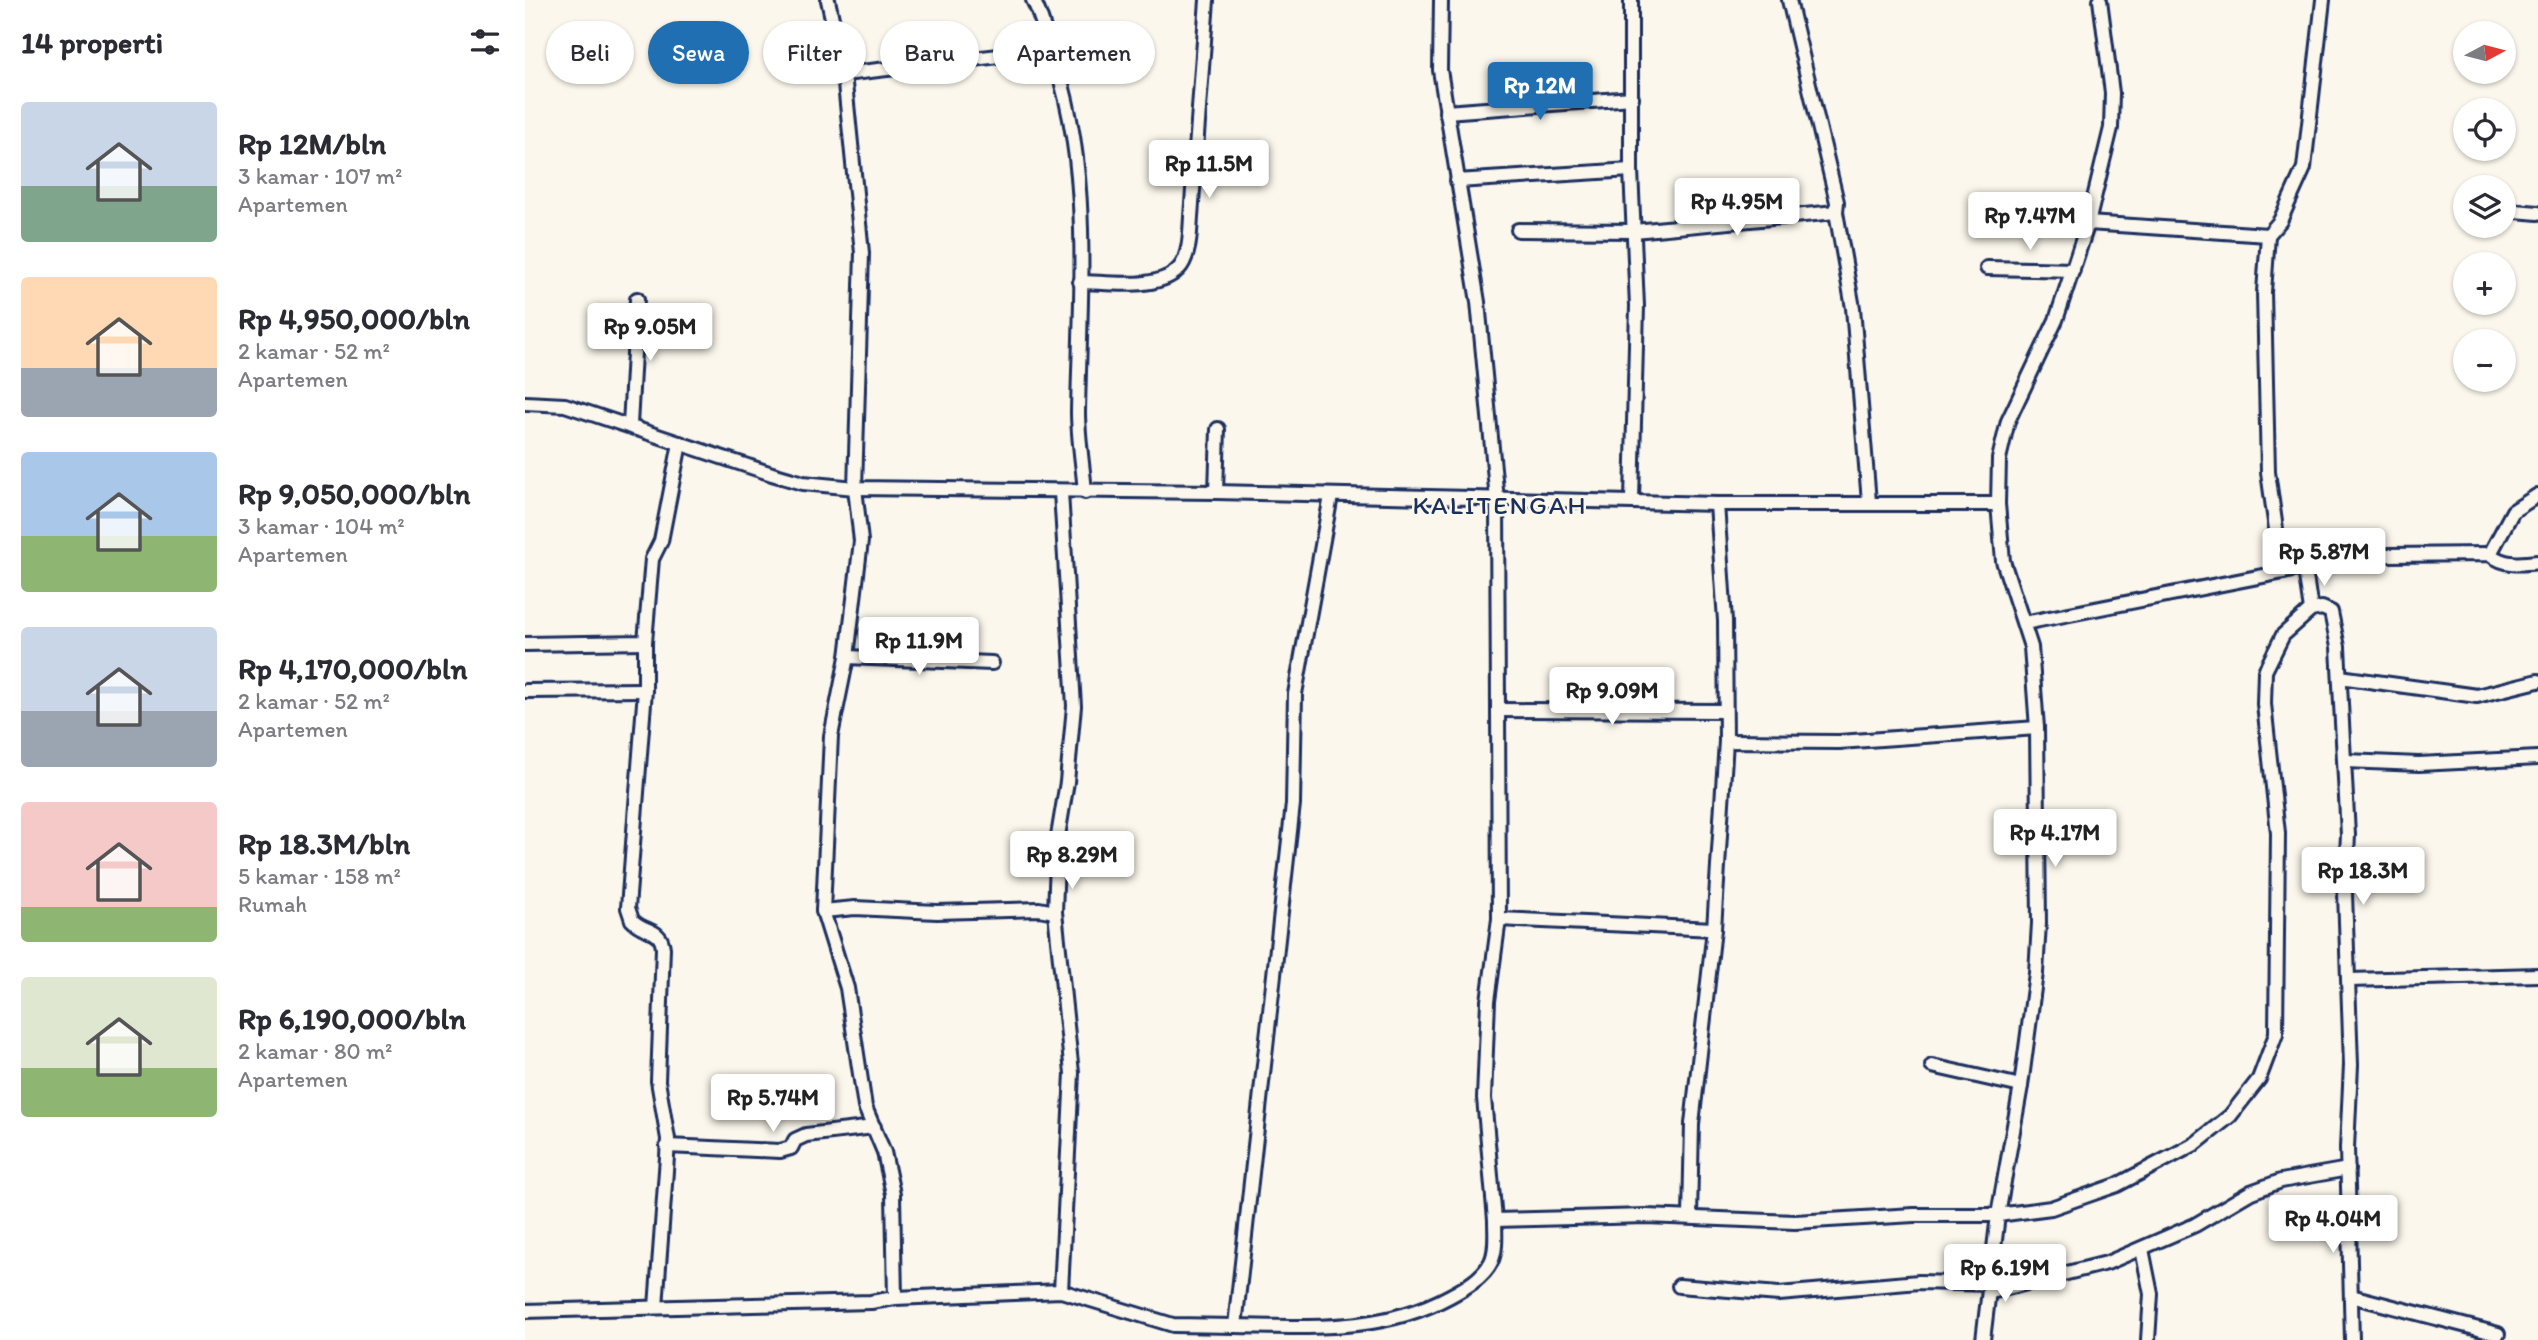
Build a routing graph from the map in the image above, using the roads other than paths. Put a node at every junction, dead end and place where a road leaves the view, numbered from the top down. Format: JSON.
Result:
{"nodes":[{"id":1,"x":828,"y":0,"type":"edge"},
{"id":2,"x":1033,"y":0,"type":"edge"},
{"id":3,"x":1207,"y":0,"type":"edge"},
{"id":4,"x":1441,"y":0,"type":"edge"},
{"id":5,"x":1631,"y":0,"type":"edge"},
{"id":6,"x":1789,"y":0,"type":"edge"},
{"id":7,"x":2100,"y":0,"type":"edge"},
{"id":8,"x":2323,"y":0,"type":"edge"},
{"id":9,"x":832,"y":21,"type":"edge"},
{"id":10,"x":1043,"y":21,"type":"edge"},
{"id":11,"x":993,"y":57,"type":"edge"},
{"id":12,"x":866,"y":72,"type":"edge"},
{"id":13,"x":845,"y":84,"type":"edge"},
{"id":14,"x":1062,"y":84,"type":"edge"},
{"id":15,"x":1632,"y":98,"type":"junction"},
{"id":16,"x":1445,"y":112,"type":"junction"},
{"id":17,"x":1630,"y":170,"type":"junction"},
{"id":18,"x":1458,"y":181,"type":"junction"},
{"id":19,"x":2516,"y":211,"type":"edge"},
{"id":20,"x":1836,"y":212,"type":"junction"},
{"id":21,"x":2538,"y":213,"type":"edge"},
{"id":22,"x":2088,"y":223,"type":"junction"},
{"id":23,"x":1518,"y":230,"type":"dead end"},
{"id":24,"x":1634,"y":230,"type":"junction"},
{"id":25,"x":2268,"y":234,"type":"junction"},
{"id":26,"x":1987,"y":268,"type":"dead end"},
{"id":27,"x":2073,"y":271,"type":"junction"},
{"id":28,"x":1080,"y":282,"type":"junction"},
{"id":29,"x":637,"y":299,"type":"dead end"},
{"id":30,"x":525,"y":403,"type":"edge"},
{"id":31,"x":630,"y":425,"type":"junction"},
{"id":32,"x":1218,"y":429,"type":"dead end"},
{"id":33,"x":680,"y":443,"type":"junction"},
{"id":34,"x":855,"y":488,"type":"junction"},
{"id":35,"x":1062,"y":492,"type":"junction"},
{"id":36,"x":1085,"y":492,"type":"junction"},
{"id":37,"x":1216,"y":492,"type":"junction"},
{"id":38,"x":2538,"y":495,"type":"edge"},
{"id":39,"x":1331,"y":496,"type":"junction"},
{"id":40,"x":1497,"y":500,"type":"junction"},
{"id":41,"x":1632,"y":500,"type":"junction"},
{"id":42,"x":1869,"y":502,"type":"junction"},
{"id":43,"x":1717,"y":504,"type":"junction"},
{"id":44,"x":1998,"y":504,"type":"junction"},
{"id":45,"x":2490,"y":554,"type":"junction"},
{"id":46,"x":2538,"y":562,"type":"edge"},
{"id":47,"x":2305,"y":570,"type":"junction"},
{"id":48,"x":2282,"y":572,"type":"junction"},
{"id":49,"x":2311,"y":610,"type":"junction"},
{"id":50,"x":2024,"y":623,"type":"junction"},
{"id":51,"x":645,"y":642,"type":"junction"},
{"id":52,"x":525,"y":644,"type":"edge"},
{"id":53,"x":847,"y":657,"type":"junction"},
{"id":54,"x":992,"y":663,"type":"dead end"},
{"id":55,"x":2340,"y":677,"type":"junction"},
{"id":56,"x":2538,"y":681,"type":"edge"},
{"id":57,"x":645,"y":690,"type":"junction"},
{"id":58,"x":525,"y":691,"type":"edge"},
{"id":59,"x":1498,"y":709,"type":"junction"},
{"id":60,"x":1725,"y":711,"type":"junction"},
{"id":61,"x":2037,"y":728,"type":"junction"},
{"id":62,"x":1725,"y":741,"type":"junction"},
{"id":63,"x":2538,"y":758,"type":"edge"},
{"id":64,"x":2346,"y":761,"type":"junction"},
{"id":65,"x":823,"y":911,"type":"junction"},
{"id":66,"x":1055,"y":912,"type":"junction"},
{"id":67,"x":1499,"y":919,"type":"junction"},
{"id":68,"x":1714,"y":929,"type":"junction"},
{"id":69,"x":2538,"y":975,"type":"edge"},
{"id":70,"x":2349,"y":980,"type":"junction"},
{"id":71,"x":1932,"y":1066,"type":"dead end"},
{"id":72,"x":2021,"y":1086,"type":"junction"},
{"id":73,"x":874,"y":1127,"type":"junction"},
{"id":74,"x":667,"y":1146,"type":"junction"},
{"id":75,"x":2348,"y":1169,"type":"junction"},
{"id":76,"x":1998,"y":1215,"type":"junction"},
{"id":77,"x":1690,"y":1217,"type":"junction"},
{"id":78,"x":1495,"y":1220,"type":"junction"},
{"id":79,"x":2142,"y":1249,"type":"junction"},
{"id":80,"x":1679,"y":1286,"type":"dead end"},
{"id":81,"x":1991,"y":1288,"type":"junction"},
{"id":82,"x":1061,"y":1292,"type":"junction"},
{"id":83,"x":2351,"y":1296,"type":"junction"},
{"id":84,"x":895,"y":1298,"type":"junction"},
{"id":85,"x":656,"y":1307,"type":"junction"},
{"id":86,"x":525,"y":1311,"type":"edge"},
{"id":87,"x":1235,"y":1326,"type":"junction"},
{"id":88,"x":2498,"y":1334,"type":"dead end"},
{"id":89,"x":1983,"y":1340,"type":"edge"},
{"id":90,"x":2148,"y":1340,"type":"edge"},
{"id":91,"x":2351,"y":1340,"type":"edge"}],
"edges":[{"from":1,"to":9,"type":"street"},
{"from":2,"to":10,"type":"street"},
{"from":3,"to":28,"type":"street"},
{"from":4,"to":16,"type":"street"},
{"from":5,"to":15,"type":"street"},
{"from":6,"to":20,"type":"street"},
{"from":7,"to":22,"type":"street"},
{"from":8,"to":25,"type":"street"},
{"from":11,"to":12,"type":"street"},
{"from":13,"to":34,"type":"street"},
{"from":14,"to":28,"type":"street"},
{"from":15,"to":16,"type":"street"},
{"from":15,"to":17,"type":"street"},
{"from":16,"to":18,"type":"street"},
{"from":17,"to":18,"type":"street"},
{"from":17,"to":24,"type":"street"},
{"from":18,"to":40,"type":"street"},
{"from":19,"to":21,"type":"street"},
{"from":20,"to":24,"type":"street"},
{"from":20,"to":42,"type":"street"},
{"from":22,"to":25,"type":"street"},
{"from":22,"to":27,"type":"street"},
{"from":23,"to":24,"type":"street"},
{"from":24,"to":41,"type":"street"},
{"from":25,"to":48,"type":"street"},
{"from":26,"to":27,"type":"street"},
{"from":27,"to":44,"type":"street"},
{"from":28,"to":36,"type":"street"},
{"from":29,"to":31,"type":"street"},
{"from":30,"to":31,"type":"street"},
{"from":31,"to":33,"type":"street"},
{"from":32,"to":37,"type":"street"},
{"from":33,"to":34,"type":"street"},
{"from":33,"to":51,"type":"street"},
{"from":34,"to":35,"type":"street"},
{"from":34,"to":53,"type":"street"},
{"from":35,"to":36,"type":"street"},
{"from":35,"to":66,"type":"street"},
{"from":36,"to":37,"type":"street"},
{"from":37,"to":39,"type":"street"},
{"from":38,"to":45,"type":"street"},
{"from":39,"to":40,"type":"street"},
{"from":39,"to":87,"type":"street"},
{"from":40,"to":41,"type":"street"},
{"from":40,"to":59,"type":"street"},
{"from":41,"to":43,"type":"street"},
{"from":42,"to":43,"type":"street"},
{"from":42,"to":44,"type":"street"},
{"from":43,"to":60,"type":"street"},
{"from":44,"to":50,"type":"street"},
{"from":45,"to":46,"type":"street"},
{"from":45,"to":47,"type":"street"},
{"from":47,"to":48,"type":"street"},
{"from":47,"to":49,"type":"street"},
{"from":48,"to":50,"type":"street"},
{"from":49,"to":55,"type":"street"},
{"from":49,"to":76,"type":"street"},
{"from":50,"to":61,"type":"street"},
{"from":51,"to":52,"type":"street"},
{"from":51,"to":57,"type":"street"},
{"from":53,"to":54,"type":"street"},
{"from":53,"to":65,"type":"street"},
{"from":55,"to":56,"type":"street"},
{"from":55,"to":64,"type":"street"},
{"from":57,"to":58,"type":"street"},
{"from":57,"to":74,"type":"street"},
{"from":59,"to":60,"type":"street"},
{"from":59,"to":67,"type":"street"},
{"from":60,"to":62,"type":"street"},
{"from":61,"to":62,"type":"street"},
{"from":61,"to":72,"type":"street"},
{"from":62,"to":68,"type":"street"},
{"from":63,"to":64,"type":"street"},
{"from":64,"to":70,"type":"street"},
{"from":65,"to":66,"type":"street"},
{"from":65,"to":73,"type":"street"},
{"from":66,"to":82,"type":"street"},
{"from":67,"to":68,"type":"street"},
{"from":67,"to":78,"type":"street"},
{"from":68,"to":77,"type":"street"},
{"from":69,"to":70,"type":"street"},
{"from":70,"to":75,"type":"street"},
{"from":71,"to":72,"type":"street"},
{"from":72,"to":76,"type":"street"},
{"from":73,"to":74,"type":"street"},
{"from":73,"to":84,"type":"street"},
{"from":74,"to":85,"type":"street"},
{"from":75,"to":79,"type":"street"},
{"from":75,"to":83,"type":"street"},
{"from":76,"to":77,"type":"street"},
{"from":76,"to":81,"type":"street"},
{"from":77,"to":78,"type":"street"},
{"from":78,"to":87,"type":"street"},
{"from":79,"to":81,"type":"street"},
{"from":79,"to":90,"type":"street"},
{"from":80,"to":81,"type":"street"},
{"from":81,"to":89,"type":"street"},
{"from":82,"to":84,"type":"street"},
{"from":82,"to":87,"type":"street"},
{"from":83,"to":88,"type":"street"},
{"from":83,"to":91,"type":"street"},
{"from":84,"to":85,"type":"street"},
{"from":85,"to":86,"type":"street"}]}
